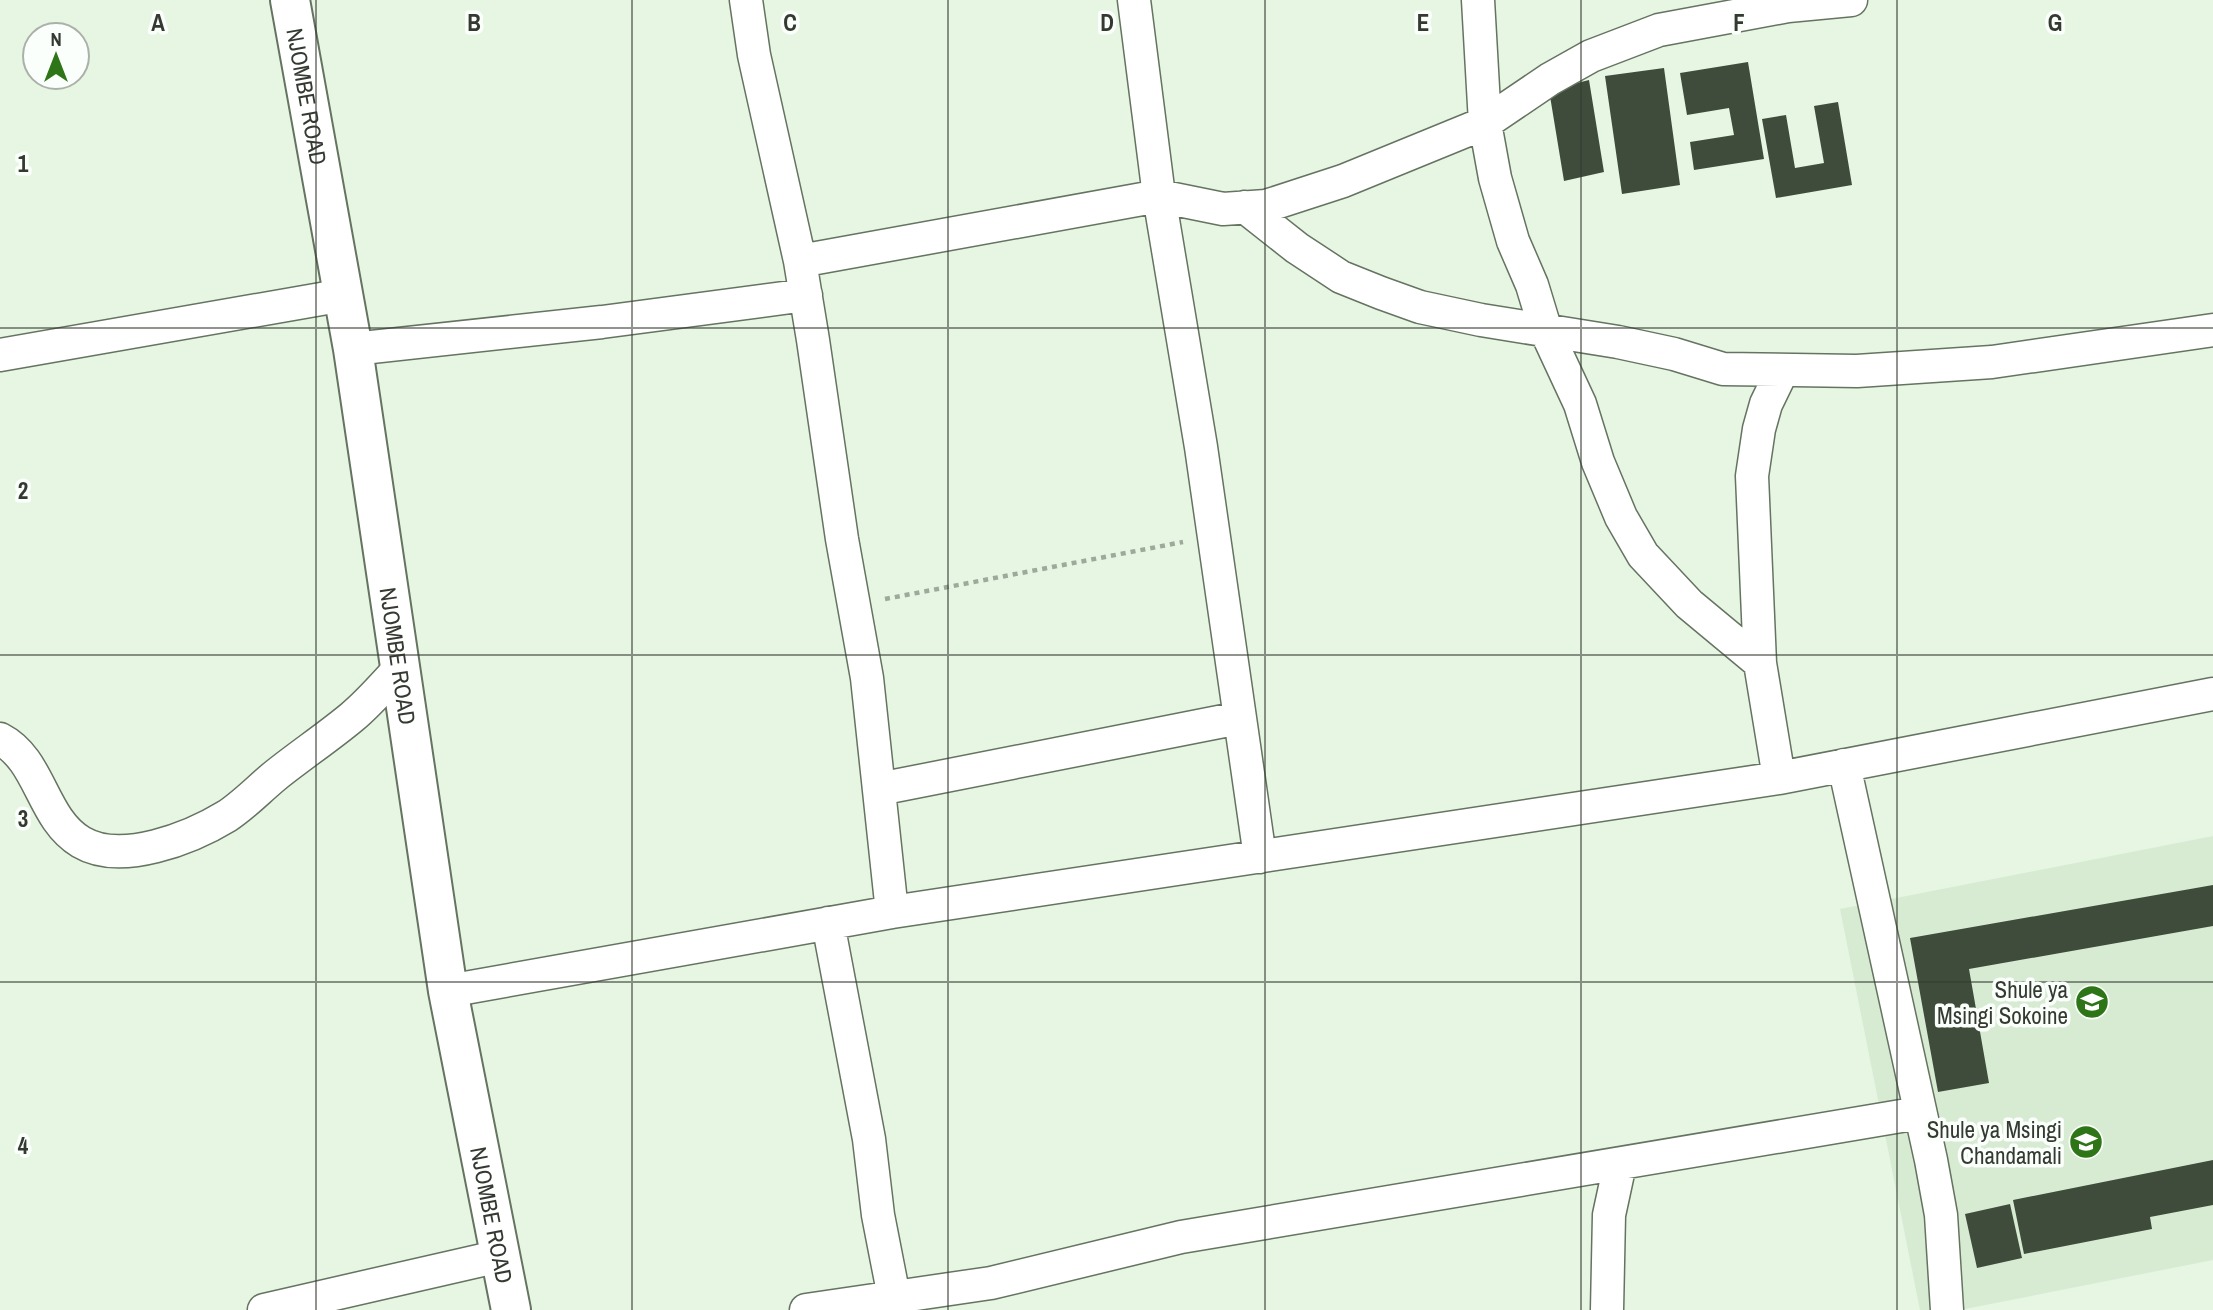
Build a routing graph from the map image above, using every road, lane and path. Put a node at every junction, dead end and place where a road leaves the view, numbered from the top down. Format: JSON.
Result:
{"nodes":[{"id":1,"x":290,"y":0,"type":"edge"},
{"id":2,"x":746,"y":0,"type":"edge"},
{"id":3,"x":1134,"y":0,"type":"edge"},
{"id":4,"x":1478,"y":0,"type":"edge"},
{"id":5,"x":1851,"y":0,"type":"edge"},
{"id":6,"x":1485,"y":123,"type":"junction"},
{"id":7,"x":1159,"y":196,"type":"junction"},
{"id":8,"x":1245,"y":208,"type":"junction"},
{"id":9,"x":800,"y":261,"type":"junction"},
{"id":10,"x":344,"y":295,"type":"junction"},
{"id":11,"x":806,"y":295,"type":"junction"},
{"id":12,"x":2213,"y":330,"type":"edge"},
{"id":13,"x":1546,"y":331,"type":"junction"},
{"id":14,"x":354,"y":349,"type":"junction"},
{"id":15,"x":0,"y":355,"type":"edge"},
{"id":16,"x":1782,"y":371,"type":"junction"},
{"id":17,"x":1213,"y":537,"type":"junction"},
{"id":18,"x":854,"y":605,"type":"junction"},
{"id":19,"x":1760,"y":663,"type":"junction"},
{"id":20,"x":401,"y":667,"type":"junction"},
{"id":21,"x":2213,"y":694,"type":"edge"},
{"id":22,"x":1240,"y":718,"type":"junction"},
{"id":23,"x":0,"y":739,"type":"edge"},
{"id":24,"x":1844,"y":765,"type":"junction"},
{"id":25,"x":1779,"y":778,"type":"junction"},
{"id":26,"x":879,"y":789,"type":"junction"},
{"id":27,"x":1260,"y":857,"type":"junction"},
{"id":28,"x":892,"y":912,"type":"junction"},
{"id":29,"x":828,"y":923,"type":"junction"},
{"id":30,"x":448,"y":991,"type":"junction"},
{"id":31,"x":1919,"y":1112,"type":"junction"},
{"id":32,"x":1620,"y":1164,"type":"junction"},
{"id":33,"x":500,"y":1256,"type":"junction"},
{"id":34,"x":894,"y":1297,"type":"junction"},
{"id":35,"x":264,"y":1310,"type":"edge"},
{"id":36,"x":511,"y":1310,"type":"edge"},
{"id":37,"x":806,"y":1310,"type":"edge"},
{"id":38,"x":1607,"y":1310,"type":"edge"},
{"id":39,"x":1947,"y":1310,"type":"edge"}],
"edges":[{"from":1,"to":10,"type":"highway","name":"NJOMBE ROAD"},
{"from":2,"to":9,"type":"street"},
{"from":3,"to":7,"type":"street"},
{"from":4,"to":6,"type":"street"},
{"from":5,"to":6,"type":"street"},
{"from":6,"to":8,"type":"street"},
{"from":6,"to":13,"type":"street"},
{"from":7,"to":8,"type":"street"},
{"from":7,"to":9,"type":"street"},
{"from":7,"to":17,"type":"street"},
{"from":8,"to":13,"type":"street"},
{"from":9,"to":11,"type":"street"},
{"from":10,"to":14,"type":"highway","name":"NJOMBE ROAD"},
{"from":10,"to":15,"type":"street"},
{"from":11,"to":14,"type":"street"},
{"from":11,"to":18,"type":"street"},
{"from":12,"to":16,"type":"street"},
{"from":13,"to":16,"type":"street"},
{"from":13,"to":19,"type":"street"},
{"from":14,"to":20,"type":"highway","name":"NJOMBE ROAD"},
{"from":16,"to":19,"type":"street"},
{"from":17,"to":18,"type":"path"},
{"from":17,"to":22,"type":"street"},
{"from":18,"to":26,"type":"street"},
{"from":19,"to":25,"type":"street"},
{"from":20,"to":23,"type":"street"},
{"from":20,"to":30,"type":"highway","name":"NJOMBE ROAD"},
{"from":21,"to":24,"type":"street"},
{"from":22,"to":26,"type":"street"},
{"from":22,"to":27,"type":"street"},
{"from":24,"to":25,"type":"street"},
{"from":24,"to":31,"type":"street"},
{"from":25,"to":27,"type":"street"},
{"from":26,"to":28,"type":"street"},
{"from":27,"to":28,"type":"street"},
{"from":28,"to":29,"type":"street"},
{"from":29,"to":30,"type":"street"},
{"from":29,"to":34,"type":"street"},
{"from":30,"to":33,"type":"highway","name":"NJOMBE ROAD"},
{"from":31,"to":32,"type":"street"},
{"from":31,"to":39,"type":"street"},
{"from":32,"to":34,"type":"street"},
{"from":32,"to":38,"type":"street"},
{"from":33,"to":35,"type":"street"},
{"from":33,"to":36,"type":"highway","name":"NJOMBE ROAD"},
{"from":34,"to":37,"type":"street"}]}
